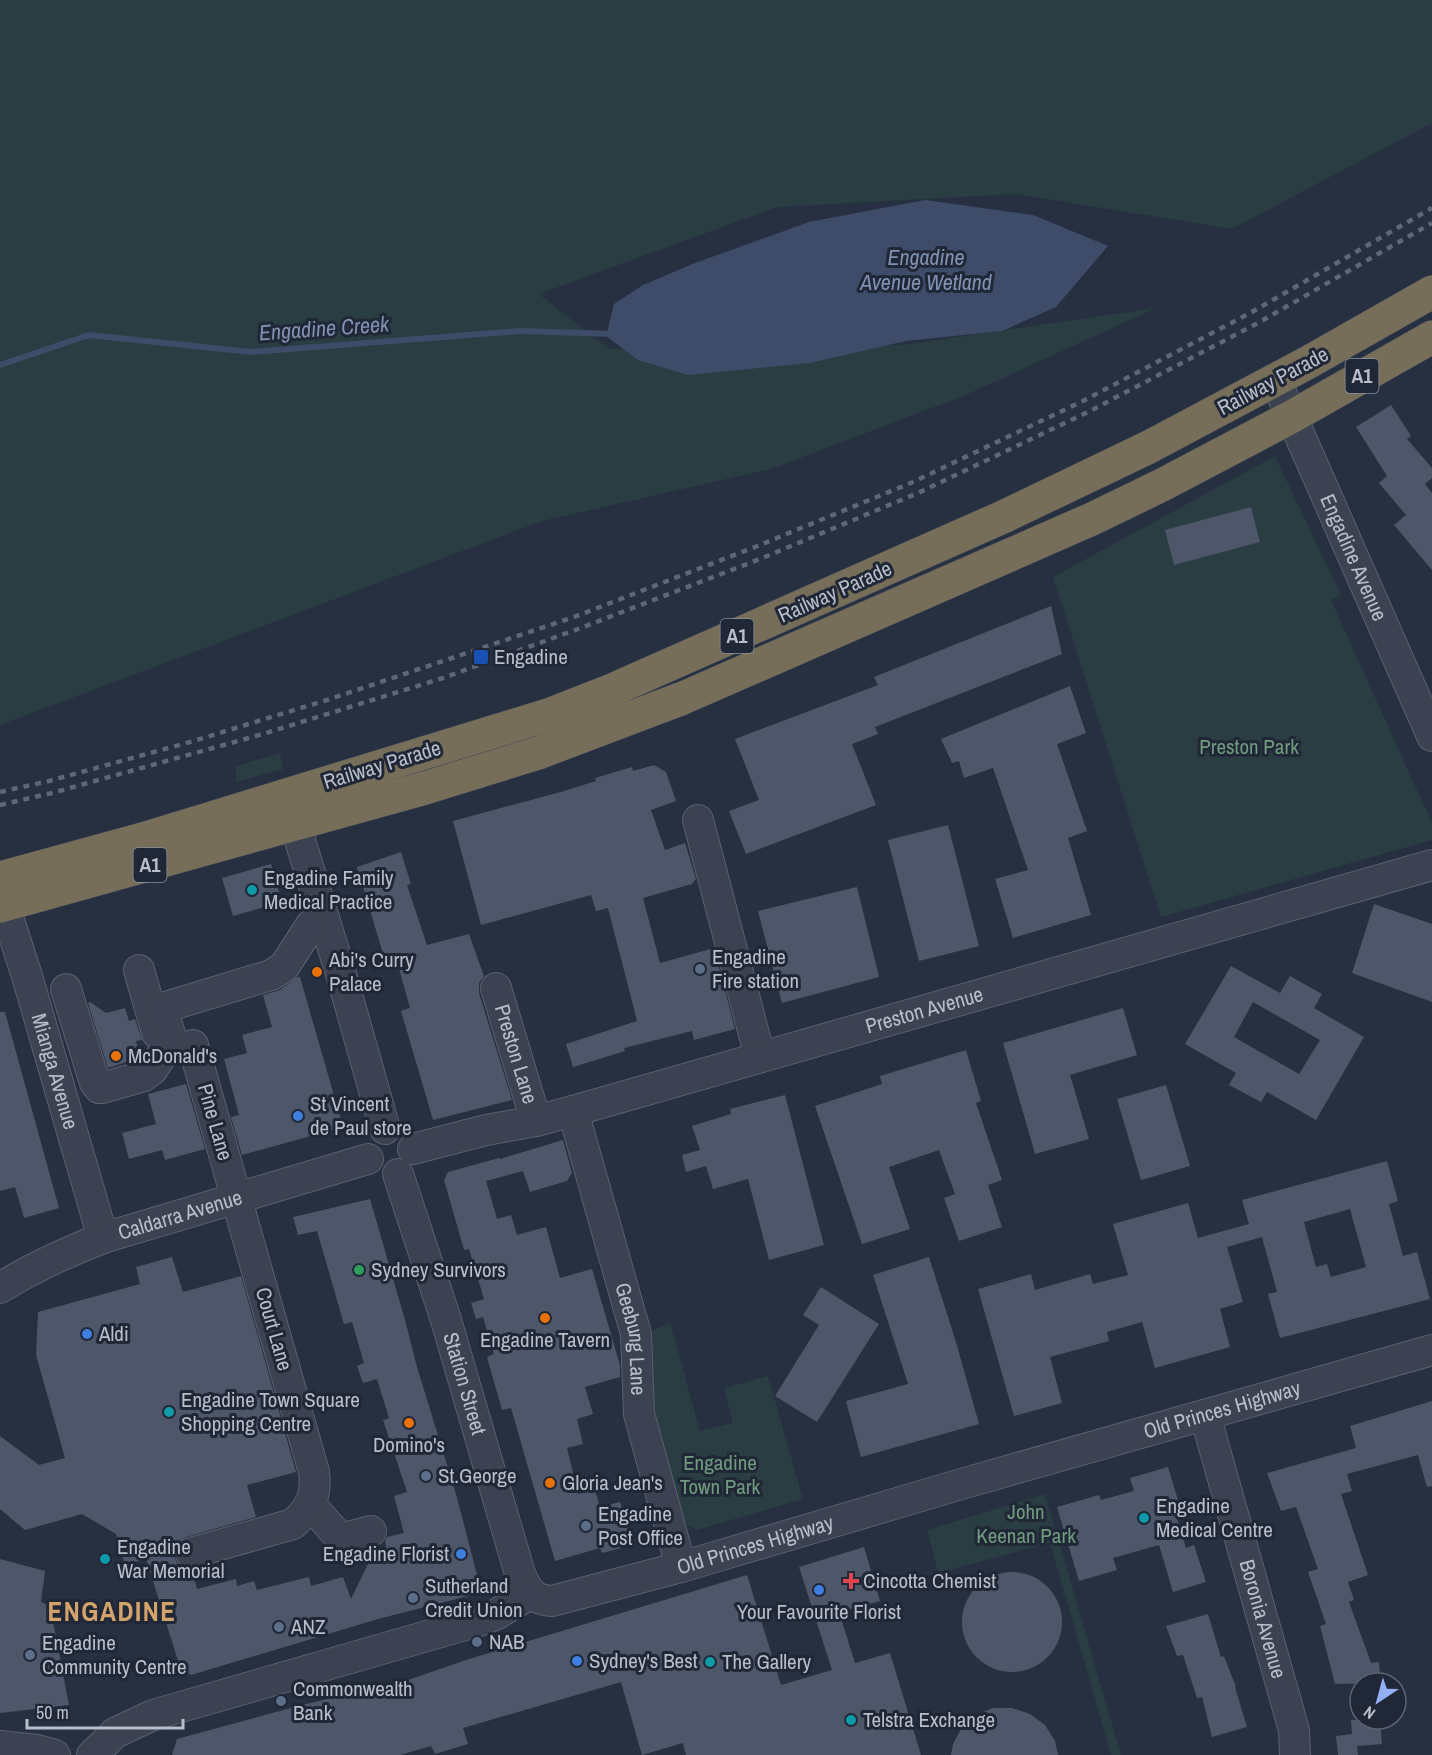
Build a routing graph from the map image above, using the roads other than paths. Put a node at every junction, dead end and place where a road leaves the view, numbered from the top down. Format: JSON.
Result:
{"nodes":[{"id":1,"x":1432,"y":292,"type":"edge"},
{"id":2,"x":1432,"y":337,"type":"edge"},
{"id":3,"x":1275,"y":379,"type":"junction"},
{"id":4,"x":1293,"y":416,"type":"junction"},
{"id":5,"x":1432,"y":736,"type":"edge"},
{"id":6,"x":698,"y":820,"type":"dead end"},
{"id":7,"x":295,"y":824,"type":"junction"},
{"id":8,"x":1432,"y":865,"type":"edge"},
{"id":9,"x":2,"y":896,"type":"edge"},
{"id":10,"x":311,"y":925,"type":"dead end"},
{"id":11,"x":139,"y":970,"type":"dead end"},
{"id":12,"x":496,"y":988,"type":"dead end"},
{"id":13,"x":66,"y":989,"type":"dead end"},
{"id":14,"x":193,"y":1045,"type":"dead end"},
{"id":15,"x":163,"y":1053,"type":"junction"},
{"id":16,"x":760,"y":1058,"type":"junction"},
{"id":17,"x":573,"y":1111,"type":"junction"},
{"id":18,"x":536,"y":1120,"type":"junction"},
{"id":19,"x":385,"y":1130,"type":"junction"},
{"id":20,"x":368,"y":1159,"type":"junction"},
{"id":21,"x":406,"y":1162,"type":"junction"},
{"id":22,"x":237,"y":1198,"type":"junction"},
{"id":23,"x":103,"y":1238,"type":"junction"},
{"id":24,"x":0,"y":1288,"type":"edge"},
{"id":25,"x":1432,"y":1350,"type":"edge"},
{"id":26,"x":1205,"y":1415,"type":"junction"},
{"id":27,"x":310,"y":1504,"type":"junction"},
{"id":28,"x":371,"y":1531,"type":"dead end"},
{"id":29,"x":191,"y":1553,"type":"dead end"},
{"id":30,"x":681,"y":1567,"type":"junction"},
{"id":31,"x":530,"y":1594,"type":"junction"},
{"id":32,"x":0,"y":1746,"type":"edge"},
{"id":33,"x":55,"y":1755,"type":"edge"},
{"id":34,"x":92,"y":1755,"type":"edge"},
{"id":35,"x":1294,"y":1755,"type":"edge"}],
"edges":[{"from":1,"to":3,"type":"highway","name":"Railway Parade","number":"A1"},
{"from":2,"to":4,"type":"highway","name":"Railway Parade","number":"A1"},
{"from":3,"to":4,"type":"street","name":"Engadine Avenue"},
{"from":3,"to":9,"type":"highway","name":"Railway Parade","number":"A1"},
{"from":4,"to":5,"type":"street","name":"Engadine Avenue"},
{"from":4,"to":7,"type":"highway","name":"Railway Parade","number":"A1"},
{"from":6,"to":16,"type":"street"},
{"from":7,"to":9,"type":"highway","name":"Railway Parade","number":"A1"},
{"from":7,"to":19,"type":"street"},
{"from":8,"to":16,"type":"street","name":"Preston Avenue"},
{"from":9,"to":23,"type":"street","name":"Mianga Avenue"},
{"from":10,"to":15,"type":"street"},
{"from":11,"to":15,"type":"street"},
{"from":12,"to":18,"type":"street","name":"Preston Lane"},
{"from":13,"to":15,"type":"street"},
{"from":14,"to":22,"type":"street","name":"Pine Lane"},
{"from":16,"to":17,"type":"street","name":"Preston Avenue"},
{"from":17,"to":18,"type":"street","name":"Preston Avenue"},
{"from":17,"to":30,"type":"street","name":"Geebung Lane"},
{"from":18,"to":21,"type":"street","name":"Preston Avenue"},
{"from":19,"to":20,"type":"street"},
{"from":19,"to":21,"type":"street"},
{"from":20,"to":21,"type":"street"},
{"from":20,"to":22,"type":"street","name":"Caldarra Avenue"},
{"from":21,"to":31,"type":"street","name":"Station Street"},
{"from":22,"to":23,"type":"street","name":"Caldarra Avenue"},
{"from":22,"to":27,"type":"street","name":"Court Lane"},
{"from":23,"to":24,"type":"street","name":"Caldarra Avenue"},
{"from":25,"to":26,"type":"street","name":"Old Princes Highway"},
{"from":26,"to":30,"type":"street","name":"Old Princes Highway"},
{"from":26,"to":35,"type":"street","name":"Boronia Avenue"},
{"from":27,"to":28,"type":"street"},
{"from":27,"to":29,"type":"street"},
{"from":30,"to":31,"type":"street","name":"Old Princes Highway"},
{"from":31,"to":34,"type":"street"},
{"from":32,"to":33,"type":"street"}]}
